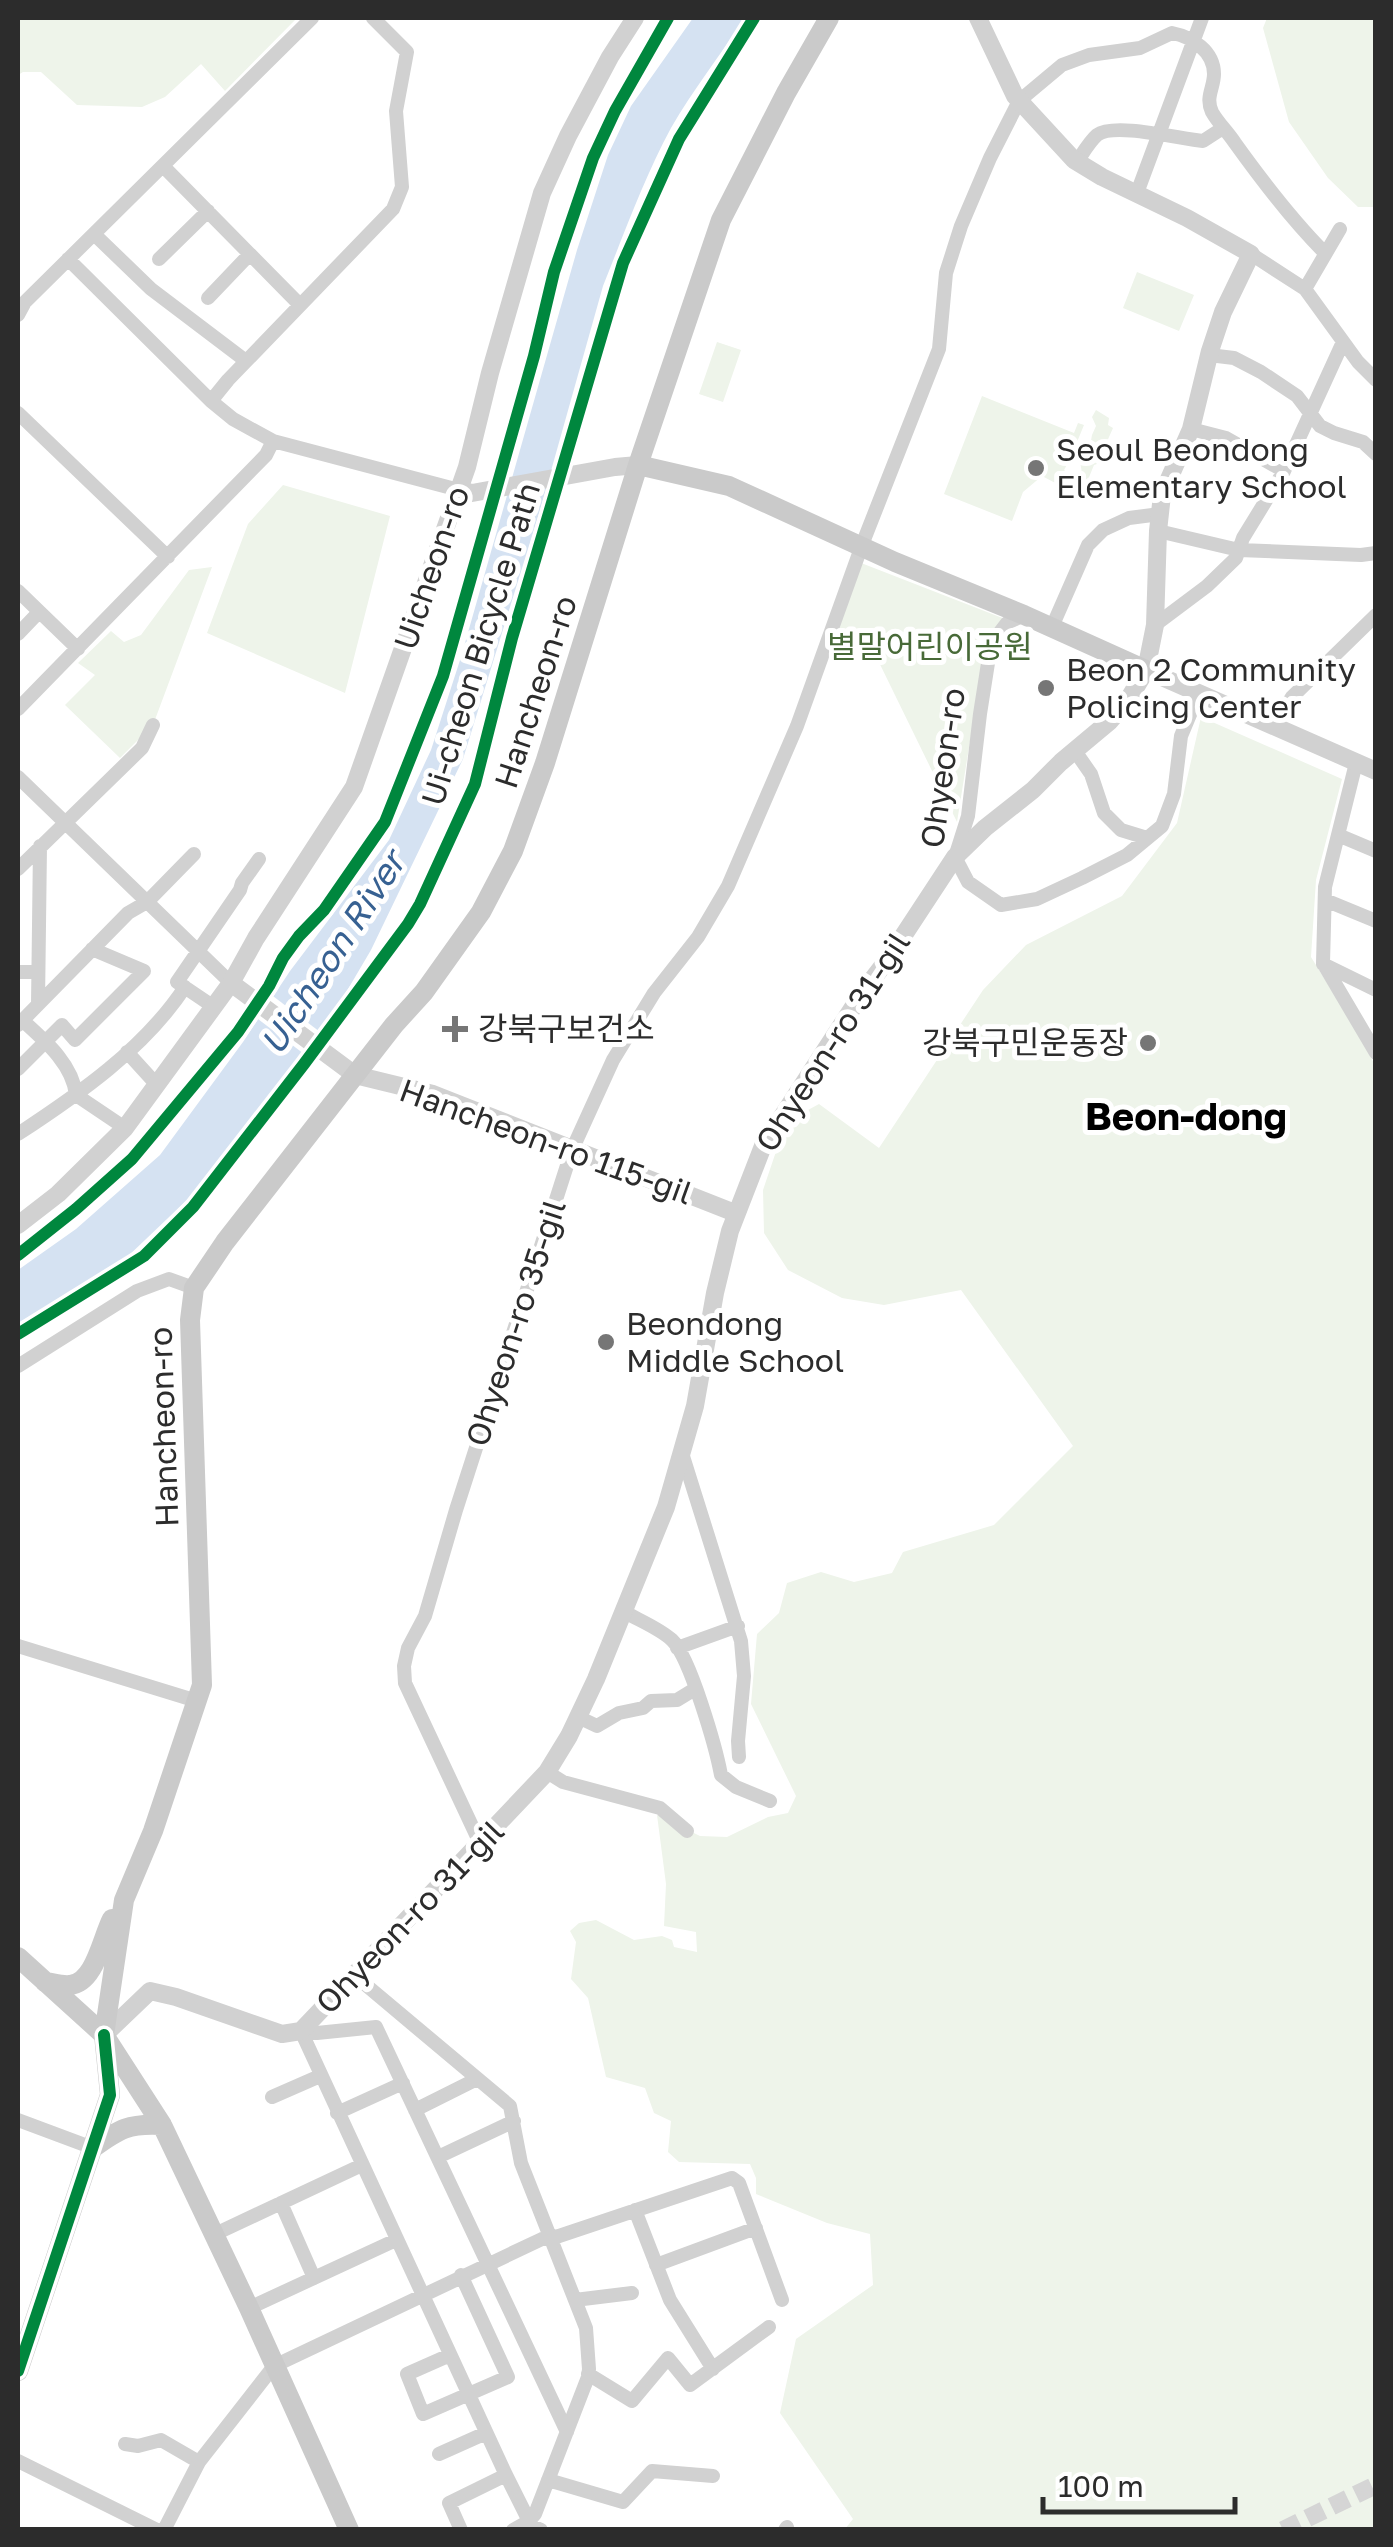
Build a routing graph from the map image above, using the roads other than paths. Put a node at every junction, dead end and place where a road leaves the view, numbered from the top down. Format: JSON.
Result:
{"nodes":[{"id":1,"x":312,"y":18,"type":"edge"},
{"id":2,"x":373,"y":18,"type":"edge"},
{"id":3,"x":634,"y":18,"type":"edge"},
{"id":4,"x":828,"y":18,"type":"edge"},
{"id":5,"x":978,"y":18,"type":"edge"},
{"id":6,"x":1202,"y":18,"type":"edge"},
{"id":7,"x":1193,"y":40,"type":"junction"},
{"id":8,"x":1019,"y":101,"type":"junction"},
{"id":9,"x":1223,"y":128,"type":"junction"},
{"id":10,"x":1158,"y":136,"type":"junction"},
{"id":11,"x":1077,"y":162,"type":"junction"},
{"id":12,"x":163,"y":166,"type":"junction"},
{"id":13,"x":1137,"y":193,"type":"junction"},
{"id":14,"x":208,"y":211,"type":"junction"},
{"id":15,"x":1340,"y":229,"type":"dead end"},
{"id":16,"x":94,"y":234,"type":"junction"},
{"id":17,"x":1325,"y":253,"type":"junction"},
{"id":18,"x":250,"y":254,"type":"junction"},
{"id":19,"x":1251,"y":254,"type":"junction"},
{"id":20,"x":68,"y":259,"type":"junction"},
{"id":21,"x":159,"y":260,"type":"dead end"},
{"id":22,"x":1306,"y":289,"type":"junction"},
{"id":23,"x":208,"y":298,"type":"dead end"},
{"id":24,"x":300,"y":305,"type":"junction"},
{"id":25,"x":18,"y":315,"type":"edge"},
{"id":26,"x":1344,"y":342,"type":"junction"},
{"id":27,"x":1209,"y":355,"type":"junction"},
{"id":28,"x":246,"y":361,"type":"junction"},
{"id":29,"x":1376,"y":380,"type":"edge"},
{"id":30,"x":211,"y":401,"type":"junction"},
{"id":31,"x":18,"y":413,"type":"edge"},
{"id":32,"x":1310,"y":415,"type":"junction"},
{"id":33,"x":1191,"y":429,"type":"junction"},
{"id":34,"x":273,"y":441,"type":"junction"},
{"id":35,"x":1376,"y":454,"type":"edge"},
{"id":36,"x":638,"y":465,"type":"junction"},
{"id":37,"x":1284,"y":472,"type":"junction"},
{"id":38,"x":459,"y":490,"type":"junction"},
{"id":39,"x":1159,"y":523,"type":"junction"},
{"id":40,"x":862,"y":545,"type":"junction"},
{"id":41,"x":1239,"y":550,"type":"junction"},
{"id":42,"x":1376,"y":552,"type":"edge"},
{"id":43,"x":168,"y":557,"type":"junction"},
{"id":44,"x":18,"y":591,"type":"edge"},
{"id":45,"x":39,"y":612,"type":"junction"},
{"id":46,"x":1024,"y":614,"type":"junction"},
{"id":47,"x":1376,"y":615,"type":"edge"},
{"id":48,"x":1155,"y":625,"type":"junction"},
{"id":49,"x":1052,"y":627,"type":"junction"},
{"id":50,"x":18,"y":634,"type":"edge"},
{"id":51,"x":78,"y":648,"type":"junction"},
{"id":52,"x":1146,"y":670,"type":"junction"},
{"id":53,"x":1199,"y":694,"type":"junction"},
{"id":54,"x":18,"y":709,"type":"edge"},
{"id":55,"x":153,"y":726,"type":"dead end"},
{"id":56,"x":1273,"y":727,"type":"junction"},
{"id":57,"x":1075,"y":752,"type":"junction"},
{"id":58,"x":1356,"y":763,"type":"junction"},
{"id":59,"x":1376,"y":771,"type":"edge"},
{"id":60,"x":18,"y":777,"type":"edge"},
{"id":61,"x":64,"y":822,"type":"junction"},
{"id":62,"x":1338,"y":835,"type":"junction"},
{"id":63,"x":1148,"y":838,"type":"junction"},
{"id":64,"x":40,"y":846,"type":"junction"},
{"id":65,"x":1376,"y":851,"type":"edge"},
{"id":66,"x":194,"y":854,"type":"dead end"},
{"id":67,"x":955,"y":857,"type":"junction"},
{"id":68,"x":260,"y":859,"type":"dead end"},
{"id":69,"x":18,"y":868,"type":"edge"},
{"id":70,"x":1324,"y":900,"type":"junction"},
{"id":71,"x":147,"y":902,"type":"junction"},
{"id":72,"x":1376,"y":921,"type":"edge"},
{"id":73,"x":92,"y":949,"type":"junction"},
{"id":74,"x":198,"y":950,"type":"junction"},
{"id":75,"x":1323,"y":964,"type":"junction"},
{"id":76,"x":18,"y":972,"type":"edge"},
{"id":77,"x":38,"y":972,"type":"junction"},
{"id":78,"x":231,"y":983,"type":"junction"},
{"id":79,"x":182,"y":984,"type":"junction"},
{"id":80,"x":1376,"y":990,"type":"edge"},
{"id":81,"x":38,"y":1004,"type":"junction"},
{"id":82,"x":214,"y":1007,"type":"junction"},
{"id":83,"x":20,"y":1022,"type":"edge"},
{"id":84,"x":46,"y":1041,"type":"junction"},
{"id":85,"x":1375,"y":1050,"type":"edge"},
{"id":86,"x":127,"y":1052,"type":"junction"},
{"id":87,"x":18,"y":1069,"type":"edge"},
{"id":88,"x":355,"y":1075,"type":"junction"},
{"id":89,"x":156,"y":1085,"type":"junction"},
{"id":90,"x":76,"y":1095,"type":"junction"},
{"id":91,"x":125,"y":1128,"type":"junction"},
{"id":92,"x":18,"y":1134,"type":"edge"},
{"id":93,"x":572,"y":1150,"type":"junction"},
{"id":94,"x":736,"y":1213,"type":"junction"},
{"id":95,"x":20,"y":1221,"type":"edge"},
{"id":96,"x":194,"y":1288,"type":"junction"},
{"id":97,"x":18,"y":1366,"type":"edge"},
{"id":98,"x":682,"y":1451,"type":"junction"},
{"id":99,"x":623,"y":1610,"type":"junction"},
{"id":100,"x":738,"y":1626,"type":"junction"},
{"id":101,"x":18,"y":1646,"type":"edge"},
{"id":102,"x":678,"y":1648,"type":"junction"},
{"id":103,"x":695,"y":1689,"type":"junction"},
{"id":104,"x":197,"y":1700,"type":"junction"},
{"id":105,"x":578,"y":1717,"type":"junction"},
{"id":106,"x":739,"y":1758,"type":"dead end"},
{"id":107,"x":546,"y":1772,"type":"junction"},
{"id":108,"x":770,"y":1801,"type":"dead end"},
{"id":109,"x":687,"y":1831,"type":"dead end"},
{"id":110,"x":480,"y":1842,"type":"junction"},
{"id":111,"x":124,"y":1900,"type":"junction"},
{"id":112,"x":18,"y":1956,"type":"edge"},
{"id":113,"x":354,"y":1975,"type":"junction"},
{"id":114,"x":45,"y":1982,"type":"junction"},
{"id":115,"x":301,"y":2031,"type":"junction"},
{"id":116,"x":104,"y":2035,"type":"junction"},
{"id":117,"x":320,"y":2076,"type":"junction"},
{"id":118,"x":478,"y":2078,"type":"junction"},
{"id":119,"x":402,"y":2083,"type":"junction"},
{"id":120,"x":272,"y":2097,"type":"dead end"},
{"id":121,"x":415,"y":2110,"type":"junction"},
{"id":122,"x":337,"y":2112,"type":"junction"},
{"id":123,"x":18,"y":2120,"type":"edge"},
{"id":124,"x":514,"y":2120,"type":"junction"},
{"id":125,"x":162,"y":2125,"type":"junction"},
{"id":126,"x":93,"y":2148,"type":"junction"},
{"id":127,"x":438,"y":2157,"type":"junction"},
{"id":128,"x":362,"y":2165,"type":"junction"},
{"id":129,"x":281,"y":2203,"type":"junction"},
{"id":130,"x":636,"y":2210,"type":"junction"},
{"id":131,"x":756,"y":2228,"type":"junction"},
{"id":132,"x":213,"y":2234,"type":"junction"},
{"id":133,"x":550,"y":2237,"type":"junction"},
{"id":134,"x":396,"y":2240,"type":"junction"},
{"id":135,"x":488,"y":2262,"type":"junction"},
{"id":136,"x":656,"y":2264,"type":"junction"},
{"id":137,"x":461,"y":2275,"type":"junction"},
{"id":138,"x":314,"y":2278,"type":"junction"},
{"id":139,"x":632,"y":2293,"type":"dead end"},
{"id":140,"x":422,"y":2294,"type":"junction"},
{"id":141,"x":575,"y":2300,"type":"junction"},
{"id":142,"x":782,"y":2300,"type":"dead end"},
{"id":143,"x":249,"y":2308,"type":"junction"},
{"id":144,"x":769,"y":2328,"type":"dead end"},
{"id":145,"x":450,"y":2356,"type":"junction"},
{"id":146,"x":274,"y":2366,"type":"junction"},
{"id":147,"x":712,"y":2369,"type":"junction"},
{"id":148,"x":18,"y":2371,"type":"edge"},
{"id":149,"x":588,"y":2374,"type":"junction"},
{"id":150,"x":468,"y":2394,"type":"junction"},
{"id":151,"x":486,"y":2432,"type":"junction"},
{"id":152,"x":567,"y":2432,"type":"junction"},
{"id":153,"x":126,"y":2444,"type":"dead end"},
{"id":154,"x":438,"y":2454,"type":"dead end"},
{"id":155,"x":18,"y":2461,"type":"edge"},
{"id":156,"x":199,"y":2462,"type":"junction"},
{"id":157,"x":506,"y":2475,"type":"junction"},
{"id":158,"x":713,"y":2476,"type":"dead end"},
{"id":159,"x":548,"y":2480,"type":"junction"},
{"id":160,"x":535,"y":2526,"type":"edge"},
{"id":161,"x":160,"y":2530,"type":"edge"},
{"id":162,"x":349,"y":2530,"type":"edge"},
{"id":163,"x":461,"y":2530,"type":"edge"},
{"id":164,"x":513,"y":2530,"type":"edge"}],
"edges":[{"from":1,"to":12,"type":"street"},
{"from":2,"to":24,"type":"street"},
{"from":3,"to":38,"type":"street","name":"Uicheon-ro"},
{"from":4,"to":36,"type":"main road","name":"Hancheon-ro"},
{"from":5,"to":8,"type":"street"},
{"from":6,"to":7,"type":"street"},
{"from":7,"to":8,"type":"street"},
{"from":7,"to":9,"type":"street"},
{"from":7,"to":10,"type":"street"},
{"from":8,"to":11,"type":"street"},
{"from":8,"to":40,"type":"street","name":"Ohyeon-ro 35-gil"},
{"from":9,"to":10,"type":"street"},
{"from":9,"to":17,"type":"street"},
{"from":10,"to":11,"type":"street"},
{"from":10,"to":13,"type":"street"},
{"from":11,"to":13,"type":"street"},
{"from":12,"to":14,"type":"street"},
{"from":12,"to":16,"type":"street"},
{"from":13,"to":19,"type":"street"},
{"from":14,"to":18,"type":"street"},
{"from":14,"to":21,"type":"street"},
{"from":15,"to":17,"type":"street"},
{"from":16,"to":20,"type":"street"},
{"from":16,"to":28,"type":"street"},
{"from":17,"to":22,"type":"street"},
{"from":18,"to":23,"type":"street"},
{"from":18,"to":24,"type":"street"},
{"from":19,"to":22,"type":"street"},
{"from":19,"to":27,"type":"street"},
{"from":20,"to":25,"type":"street"},
{"from":20,"to":30,"type":"street"},
{"from":22,"to":26,"type":"street"},
{"from":24,"to":28,"type":"street"},
{"from":26,"to":29,"type":"street"},
{"from":26,"to":32,"type":"street"},
{"from":27,"to":32,"type":"street"},
{"from":27,"to":33,"type":"street"},
{"from":28,"to":30,"type":"street"},
{"from":30,"to":34,"type":"street"},
{"from":31,"to":43,"type":"street"},
{"from":32,"to":35,"type":"street"},
{"from":32,"to":37,"type":"street"},
{"from":33,"to":37,"type":"street"},
{"from":33,"to":39,"type":"street"},
{"from":34,"to":38,"type":"street"},
{"from":34,"to":43,"type":"street"},
{"from":36,"to":38,"type":"street"},
{"from":36,"to":40,"type":"main road"},
{"from":36,"to":88,"type":"main road","name":"Hancheon-ro"},
{"from":37,"to":41,"type":"street"},
{"from":38,"to":78,"type":"street","name":"Uicheon-ro"},
{"from":39,"to":41,"type":"street"},
{"from":39,"to":48,"type":"street"},
{"from":39,"to":49,"type":"street"},
{"from":40,"to":46,"type":"main road"},
{"from":40,"to":93,"type":"street","name":"Ohyeon-ro 35-gil"},
{"from":41,"to":42,"type":"street"},
{"from":41,"to":48,"type":"street"},
{"from":43,"to":51,"type":"street"},
{"from":44,"to":45,"type":"street"},
{"from":45,"to":50,"type":"street"},
{"from":45,"to":51,"type":"street"},
{"from":46,"to":49,"type":"main road"},
{"from":46,"to":67,"type":"street","name":"Ohyeon-ro"},
{"from":47,"to":56,"type":"street"},
{"from":48,"to":52,"type":"street"},
{"from":49,"to":52,"type":"main road"},
{"from":51,"to":54,"type":"street"},
{"from":52,"to":53,"type":"street"},
{"from":52,"to":57,"type":"street","name":"Ohyeon-ro 31-gil"},
{"from":53,"to":56,"type":"street"},
{"from":53,"to":63,"type":"street","name":"Ohyeon-ro"},
{"from":55,"to":61,"type":"street"},
{"from":56,"to":58,"type":"street"},
{"from":57,"to":63,"type":"street"},
{"from":57,"to":67,"type":"street","name":"Ohyeon-ro 31-gil"},
{"from":58,"to":59,"type":"street"},
{"from":58,"to":62,"type":"street"},
{"from":60,"to":61,"type":"street"},
{"from":61,"to":64,"type":"street"},
{"from":61,"to":71,"type":"street"},
{"from":62,"to":65,"type":"street"},
{"from":62,"to":70,"type":"street"},
{"from":63,"to":67,"type":"street","name":"Ohyeon-ro"},
{"from":64,"to":69,"type":"street"},
{"from":64,"to":77,"type":"street"},
{"from":66,"to":71,"type":"street"},
{"from":67,"to":94,"type":"street","name":"Ohyeon-ro 31-gil"},
{"from":68,"to":74,"type":"street"},
{"from":70,"to":72,"type":"street"},
{"from":70,"to":75,"type":"street"},
{"from":71,"to":73,"type":"street"},
{"from":71,"to":74,"type":"street"},
{"from":73,"to":81,"type":"street"},
{"from":73,"to":84,"type":"street"},
{"from":74,"to":78,"type":"street"},
{"from":74,"to":79,"type":"street"},
{"from":75,"to":80,"type":"street"},
{"from":75,"to":85,"type":"street"},
{"from":76,"to":77,"type":"street"},
{"from":77,"to":81,"type":"street"},
{"from":78,"to":82,"type":"street","name":"Uicheon-ro"},
{"from":78,"to":88,"type":"street"},
{"from":79,"to":82,"type":"street"},
{"from":79,"to":86,"type":"street"},
{"from":81,"to":83,"type":"street"},
{"from":82,"to":89,"type":"street","name":"Uicheon-ro"},
{"from":83,"to":84,"type":"street"},
{"from":84,"to":87,"type":"street"},
{"from":84,"to":90,"type":"street"},
{"from":86,"to":89,"type":"street"},
{"from":86,"to":90,"type":"street"},
{"from":88,"to":93,"type":"street","name":"Hancheon-ro 115-gil"},
{"from":88,"to":96,"type":"main road","name":"Hancheon-ro"},
{"from":89,"to":91,"type":"street","name":"Uicheon-ro"},
{"from":90,"to":91,"type":"street"},
{"from":90,"to":92,"type":"street"},
{"from":91,"to":95,"type":"street","name":"Uicheon-ro"},
{"from":93,"to":94,"type":"street","name":"Hancheon-ro 115-gil"},
{"from":93,"to":110,"type":"street","name":"Ohyeon-ro 35-gil"},
{"from":94,"to":98,"type":"street","name":"Ohyeon-ro 31-gil"},
{"from":96,"to":97,"type":"street"},
{"from":96,"to":104,"type":"main road","name":"Hancheon-ro"},
{"from":98,"to":99,"type":"street","name":"Ohyeon-ro 31-gil"},
{"from":98,"to":100,"type":"street"},
{"from":99,"to":102,"type":"street"},
{"from":99,"to":105,"type":"street","name":"Ohyeon-ro 31-gil"},
{"from":100,"to":102,"type":"street"},
{"from":100,"to":106,"type":"street"},
{"from":101,"to":104,"type":"street"},
{"from":102,"to":103,"type":"street"},
{"from":103,"to":105,"type":"street"},
{"from":103,"to":108,"type":"street"},
{"from":104,"to":111,"type":"main road","name":"Hancheon-ro"},
{"from":105,"to":107,"type":"street","name":"Ohyeon-ro 31-gil"},
{"from":107,"to":109,"type":"street"},
{"from":107,"to":110,"type":"street","name":"Ohyeon-ro 31-gil"},
{"from":110,"to":113,"type":"street","name":"Ohyeon-ro 31-gil"},
{"from":111,"to":114,"type":"main road"},
{"from":111,"to":116,"type":"main road","name":"Hancheon-ro"},
{"from":112,"to":114,"type":"main road"},
{"from":113,"to":115,"type":"street","name":"Ohyeon-ro 31-gil"},
{"from":113,"to":118,"type":"street"},
{"from":114,"to":116,"type":"main road"},
{"from":115,"to":116,"type":"street","name":"Ohyeon-ro 31-gil"},
{"from":115,"to":117,"type":"street"},
{"from":115,"to":119,"type":"street"},
{"from":116,"to":125,"type":"main road"},
{"from":116,"to":126,"type":"main road","name":"Hancheon-ro"},
{"from":117,"to":120,"type":"street"},
{"from":117,"to":122,"type":"street"},
{"from":118,"to":121,"type":"street"},
{"from":118,"to":124,"type":"street"},
{"from":119,"to":121,"type":"street"},
{"from":119,"to":122,"type":"street"},
{"from":121,"to":127,"type":"street"},
{"from":122,"to":128,"type":"street"},
{"from":123,"to":126,"type":"street"},
{"from":124,"to":127,"type":"street"},
{"from":124,"to":133,"type":"street"},
{"from":125,"to":126,"type":"main road"},
{"from":125,"to":132,"type":"main road"},
{"from":126,"to":148,"type":"main road","name":"Hancheon-ro"},
{"from":127,"to":135,"type":"street"},
{"from":128,"to":129,"type":"street"},
{"from":128,"to":134,"type":"street"},
{"from":129,"to":132,"type":"street"},
{"from":129,"to":138,"type":"street"},
{"from":130,"to":131,"type":"street"},
{"from":130,"to":133,"type":"street"},
{"from":130,"to":136,"type":"street"},
{"from":131,"to":136,"type":"street"},
{"from":131,"to":142,"type":"street"},
{"from":132,"to":143,"type":"main road"},
{"from":133,"to":135,"type":"street"},
{"from":133,"to":141,"type":"street"},
{"from":134,"to":138,"type":"street"},
{"from":134,"to":140,"type":"street"},
{"from":135,"to":137,"type":"street"},
{"from":135,"to":152,"type":"street"},
{"from":136,"to":147,"type":"street"},
{"from":137,"to":140,"type":"street"},
{"from":137,"to":150,"type":"street"},
{"from":138,"to":143,"type":"street"},
{"from":139,"to":141,"type":"street"},
{"from":140,"to":145,"type":"street"},
{"from":140,"to":146,"type":"street"},
{"from":141,"to":149,"type":"street"},
{"from":143,"to":146,"type":"main road"},
{"from":144,"to":147,"type":"street"},
{"from":145,"to":150,"type":"street"},
{"from":145,"to":150,"type":"street"},
{"from":146,"to":156,"type":"street"},
{"from":146,"to":162,"type":"main road"},
{"from":147,"to":149,"type":"street"},
{"from":149,"to":152,"type":"street"},
{"from":150,"to":151,"type":"street"},
{"from":151,"to":154,"type":"street"},
{"from":151,"to":157,"type":"street"},
{"from":152,"to":159,"type":"street"},
{"from":153,"to":156,"type":"street"},
{"from":155,"to":161,"type":"street"},
{"from":156,"to":161,"type":"street"},
{"from":157,"to":160,"type":"street"},
{"from":157,"to":163,"type":"street"},
{"from":158,"to":159,"type":"street"},
{"from":159,"to":160,"type":"street"},
{"from":160,"to":164,"type":"street"}]}
